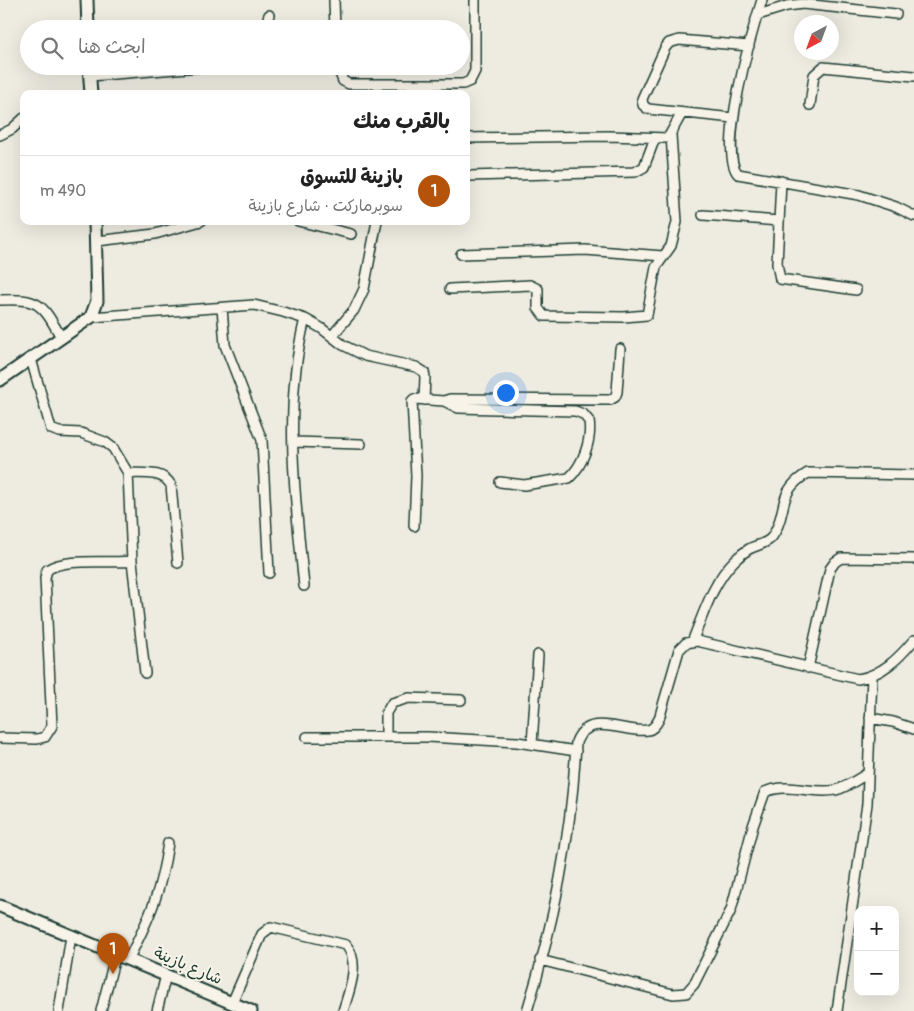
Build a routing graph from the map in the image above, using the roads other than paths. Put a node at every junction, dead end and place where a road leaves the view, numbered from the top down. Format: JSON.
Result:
{"nodes":[{"id":1,"x":87,"y":0,"type":"edge"},
{"id":2,"x":334,"y":0,"type":"edge"},
{"id":3,"x":474,"y":0,"type":"edge"},
{"id":4,"x":762,"y":0,"type":"edge"},
{"id":5,"x":758,"y":14,"type":"junction"},
{"id":6,"x":896,"y":14,"type":"dead end"},
{"id":7,"x":269,"y":15,"type":"dead end"},
{"id":8,"x":88,"y":20,"type":"edge"},
{"id":9,"x":267,"y":20,"type":"edge"},
{"id":10,"x":335,"y":20,"type":"edge"},
{"id":11,"x":749,"y":46,"type":"junction"},
{"id":12,"x":90,"y":75,"type":"edge"},
{"id":13,"x":341,"y":75,"type":"edge"},
{"id":14,"x":914,"y":76,"type":"edge"},
{"id":15,"x":431,"y":89,"type":"edge"},
{"id":16,"x":91,"y":90,"type":"edge"},
{"id":17,"x":810,"y":105,"type":"dead end"},
{"id":18,"x":682,"y":113,"type":"junction"},
{"id":19,"x":733,"y":118,"type":"junction"},
{"id":20,"x":20,"y":122,"type":"edge"},
{"id":21,"x":0,"y":135,"type":"edge"},
{"id":22,"x":671,"y":135,"type":"junction"},
{"id":23,"x":470,"y":138,"type":"edge"},
{"id":24,"x":655,"y":138,"type":"junction"},
{"id":25,"x":470,"y":176,"type":"edge"},
{"id":26,"x":781,"y":181,"type":"junction"},
{"id":27,"x":703,"y":215,"type":"dead end"},
{"id":28,"x":914,"y":216,"type":"edge"},
{"id":29,"x":779,"y":220,"type":"junction"},
{"id":30,"x":96,"y":225,"type":"edge"},
{"id":31,"x":187,"y":225,"type":"edge"},
{"id":32,"x":314,"y":225,"type":"edge"},
{"id":33,"x":376,"y":225,"type":"edge"},
{"id":34,"x":351,"y":234,"type":"dead end"},
{"id":35,"x":97,"y":241,"type":"junction"},
{"id":36,"x":461,"y":254,"type":"dead end"},
{"id":37,"x":663,"y":256,"type":"junction"},
{"id":38,"x":450,"y":289,"type":"dead end"},
{"id":39,"x":856,"y":290,"type":"dead end"},
{"id":40,"x":0,"y":300,"type":"edge"},
{"id":41,"x":222,"y":308,"type":"junction"},
{"id":42,"x":91,"y":317,"type":"junction"},
{"id":43,"x":305,"y":319,"type":"junction"},
{"id":44,"x":332,"y":336,"type":"junction"},
{"id":45,"x":61,"y":337,"type":"junction"},
{"id":46,"x":620,"y":349,"type":"dead end"},
{"id":47,"x":31,"y":359,"type":"junction"},
{"id":48,"x":0,"y":380,"type":"edge"},
{"id":49,"x":424,"y":400,"type":"junction"},
{"id":50,"x":444,"y":401,"type":"junction"},
{"id":51,"x":294,"y":442,"type":"junction"},
{"id":52,"x":361,"y":444,"type":"dead end"},
{"id":53,"x":128,"y":473,"type":"junction"},
{"id":54,"x":914,"y":475,"type":"edge"},
{"id":55,"x":500,"y":482,"type":"dead end"},
{"id":56,"x":414,"y":526,"type":"dead end"},
{"id":57,"x":914,"y":559,"type":"edge"},
{"id":58,"x":132,"y":561,"type":"junction"},
{"id":59,"x":178,"y":562,"type":"dead end"},
{"id":60,"x":269,"y":573,"type":"dead end"},
{"id":61,"x":304,"y":586,"type":"dead end"},
{"id":62,"x":914,"y":640,"type":"edge"},
{"id":63,"x":692,"y":642,"type":"junction"},
{"id":64,"x":538,"y":655,"type":"dead end"},
{"id":65,"x":808,"y":668,"type":"junction"},
{"id":66,"x":145,"y":673,"type":"dead end"},
{"id":67,"x":872,"y":676,"type":"junction"},
{"id":68,"x":461,"y":700,"type":"dead end"},
{"id":69,"x":870,"y":718,"type":"junction"},
{"id":70,"x":914,"y":730,"type":"edge"},
{"id":71,"x":306,"y":737,"type":"dead end"},
{"id":72,"x":386,"y":737,"type":"junction"},
{"id":73,"x":0,"y":738,"type":"edge"},
{"id":74,"x":532,"y":744,"type":"junction"},
{"id":75,"x":576,"y":751,"type":"junction"},
{"id":76,"x":868,"y":773,"type":"junction"},
{"id":77,"x":168,"y":842,"type":"dead end"},
{"id":78,"x":0,"y":906,"type":"edge"},
{"id":79,"x":71,"y":936,"type":"junction"},
{"id":80,"x":116,"y":954,"type":"junction"},
{"id":81,"x":129,"y":958,"type":"junction"},
{"id":82,"x":540,"y":960,"type":"junction"},
{"id":83,"x":166,"y":975,"type":"junction"},
{"id":84,"x":232,"y":1003,"type":"junction"},
{"id":85,"x":59,"y":1011,"type":"edge"},
{"id":86,"x":101,"y":1011,"type":"edge"},
{"id":87,"x":157,"y":1011,"type":"edge"},
{"id":88,"x":251,"y":1011,"type":"edge"},
{"id":89,"x":343,"y":1011,"type":"edge"},
{"id":90,"x":527,"y":1011,"type":"edge"},
{"id":91,"x":837,"y":1011,"type":"edge"}],
"edges":[{"from":1,"to":8,"type":"street"},
{"from":2,"to":10,"type":"street"},
{"from":3,"to":15,"type":"street"},
{"from":4,"to":5,"type":"street"},
{"from":5,"to":6,"type":"street"},
{"from":5,"to":11,"type":"street"},
{"from":7,"to":9,"type":"street"},
{"from":11,"to":18,"type":"street"},
{"from":11,"to":19,"type":"street"},
{"from":12,"to":16,"type":"street"},
{"from":13,"to":15,"type":"street"},
{"from":14,"to":17,"type":"street"},
{"from":18,"to":19,"type":"street"},
{"from":18,"to":22,"type":"street"},
{"from":19,"to":26,"type":"street"},
{"from":20,"to":21,"type":"street"},
{"from":22,"to":24,"type":"street"},
{"from":22,"to":37,"type":"street"},
{"from":23,"to":24,"type":"street"},
{"from":24,"to":25,"type":"street"},
{"from":26,"to":28,"type":"street"},
{"from":26,"to":29,"type":"street"},
{"from":27,"to":29,"type":"street"},
{"from":29,"to":39,"type":"street"},
{"from":30,"to":35,"type":"street"},
{"from":31,"to":35,"type":"street"},
{"from":32,"to":34,"type":"street"},
{"from":33,"to":44,"type":"street"},
{"from":35,"to":42,"type":"street"},
{"from":36,"to":37,"type":"street"},
{"from":37,"to":38,"type":"street"},
{"from":40,"to":45,"type":"street"},
{"from":41,"to":42,"type":"street"},
{"from":41,"to":43,"type":"street"},
{"from":41,"to":60,"type":"street"},
{"from":42,"to":45,"type":"street"},
{"from":43,"to":44,"type":"street"},
{"from":43,"to":51,"type":"street"},
{"from":44,"to":49,"type":"street"},
{"from":45,"to":47,"type":"street"},
{"from":46,"to":50,"type":"street"},
{"from":47,"to":48,"type":"street"},
{"from":47,"to":53,"type":"street"},
{"from":49,"to":50,"type":"street"},
{"from":49,"to":56,"type":"street"},
{"from":50,"to":55,"type":"street"},
{"from":51,"to":52,"type":"street"},
{"from":51,"to":61,"type":"street"},
{"from":53,"to":58,"type":"street"},
{"from":53,"to":59,"type":"street"},
{"from":54,"to":63,"type":"street"},
{"from":57,"to":65,"type":"street"},
{"from":58,"to":66,"type":"street"},
{"from":58,"to":73,"type":"street"},
{"from":62,"to":67,"type":"street"},
{"from":63,"to":65,"type":"street"},
{"from":63,"to":75,"type":"street"},
{"from":64,"to":74,"type":"street"},
{"from":65,"to":67,"type":"street"},
{"from":67,"to":69,"type":"street"},
{"from":68,"to":72,"type":"street"},
{"from":69,"to":70,"type":"street"},
{"from":69,"to":76,"type":"street"},
{"from":71,"to":72,"type":"street"},
{"from":72,"to":74,"type":"street"},
{"from":74,"to":75,"type":"street"},
{"from":75,"to":82,"type":"street"},
{"from":76,"to":82,"type":"street"},
{"from":76,"to":91,"type":"street"},
{"from":77,"to":81,"type":"street"},
{"from":78,"to":79,"type":"street","name":"شارع بازينة"},
{"from":79,"to":80,"type":"street","name":"شارع بازينة"},
{"from":79,"to":85,"type":"street"},
{"from":80,"to":81,"type":"street","name":"شارع بازينة"},
{"from":80,"to":86,"type":"street"},
{"from":81,"to":83,"type":"street","name":"شارع بازينة"},
{"from":82,"to":90,"type":"street"},
{"from":83,"to":84,"type":"street","name":"شارع بازينة"},
{"from":83,"to":87,"type":"street"},
{"from":84,"to":88,"type":"street","name":"شارع بازينة"},
{"from":84,"to":89,"type":"street"}]}
